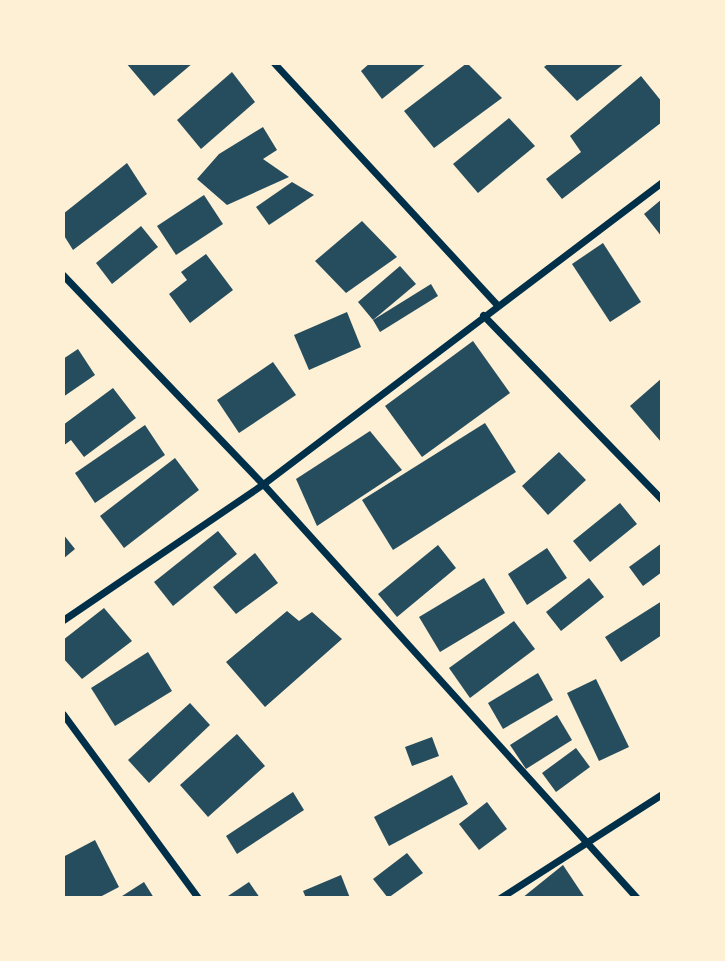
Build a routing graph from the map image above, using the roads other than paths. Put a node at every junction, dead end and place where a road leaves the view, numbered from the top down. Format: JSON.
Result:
{"nodes":[{"id":1,"x":274,"y":63,"type":"edge"},
{"id":2,"x":662,"y":182,"type":"edge"},
{"id":3,"x":63,"y":275,"type":"edge"},
{"id":4,"x":497,"y":305,"type":"junction"},
{"id":5,"x":484,"y":315,"type":"junction"},
{"id":6,"x":263,"y":484,"type":"junction"},
{"id":7,"x":662,"y":500,"type":"edge"},
{"id":8,"x":63,"y":620,"type":"edge"},
{"id":9,"x":63,"y":714,"type":"edge"},
{"id":10,"x":662,"y":794,"type":"edge"},
{"id":11,"x":587,"y":844,"type":"junction"},
{"id":12,"x":198,"y":898,"type":"edge"},
{"id":13,"x":500,"y":898,"type":"edge"},
{"id":14,"x":637,"y":898,"type":"edge"}],
"edges":[{"from":1,"to":4,"type":"street"},
{"from":2,"to":4,"type":"street"},
{"from":3,"to":6,"type":"street"},
{"from":4,"to":5,"type":"street"},
{"from":5,"to":6,"type":"street"},
{"from":5,"to":7,"type":"street"},
{"from":6,"to":8,"type":"street"},
{"from":6,"to":11,"type":"street"},
{"from":9,"to":12,"type":"street"},
{"from":10,"to":11,"type":"street"},
{"from":11,"to":13,"type":"street"},
{"from":11,"to":14,"type":"street"}]}
